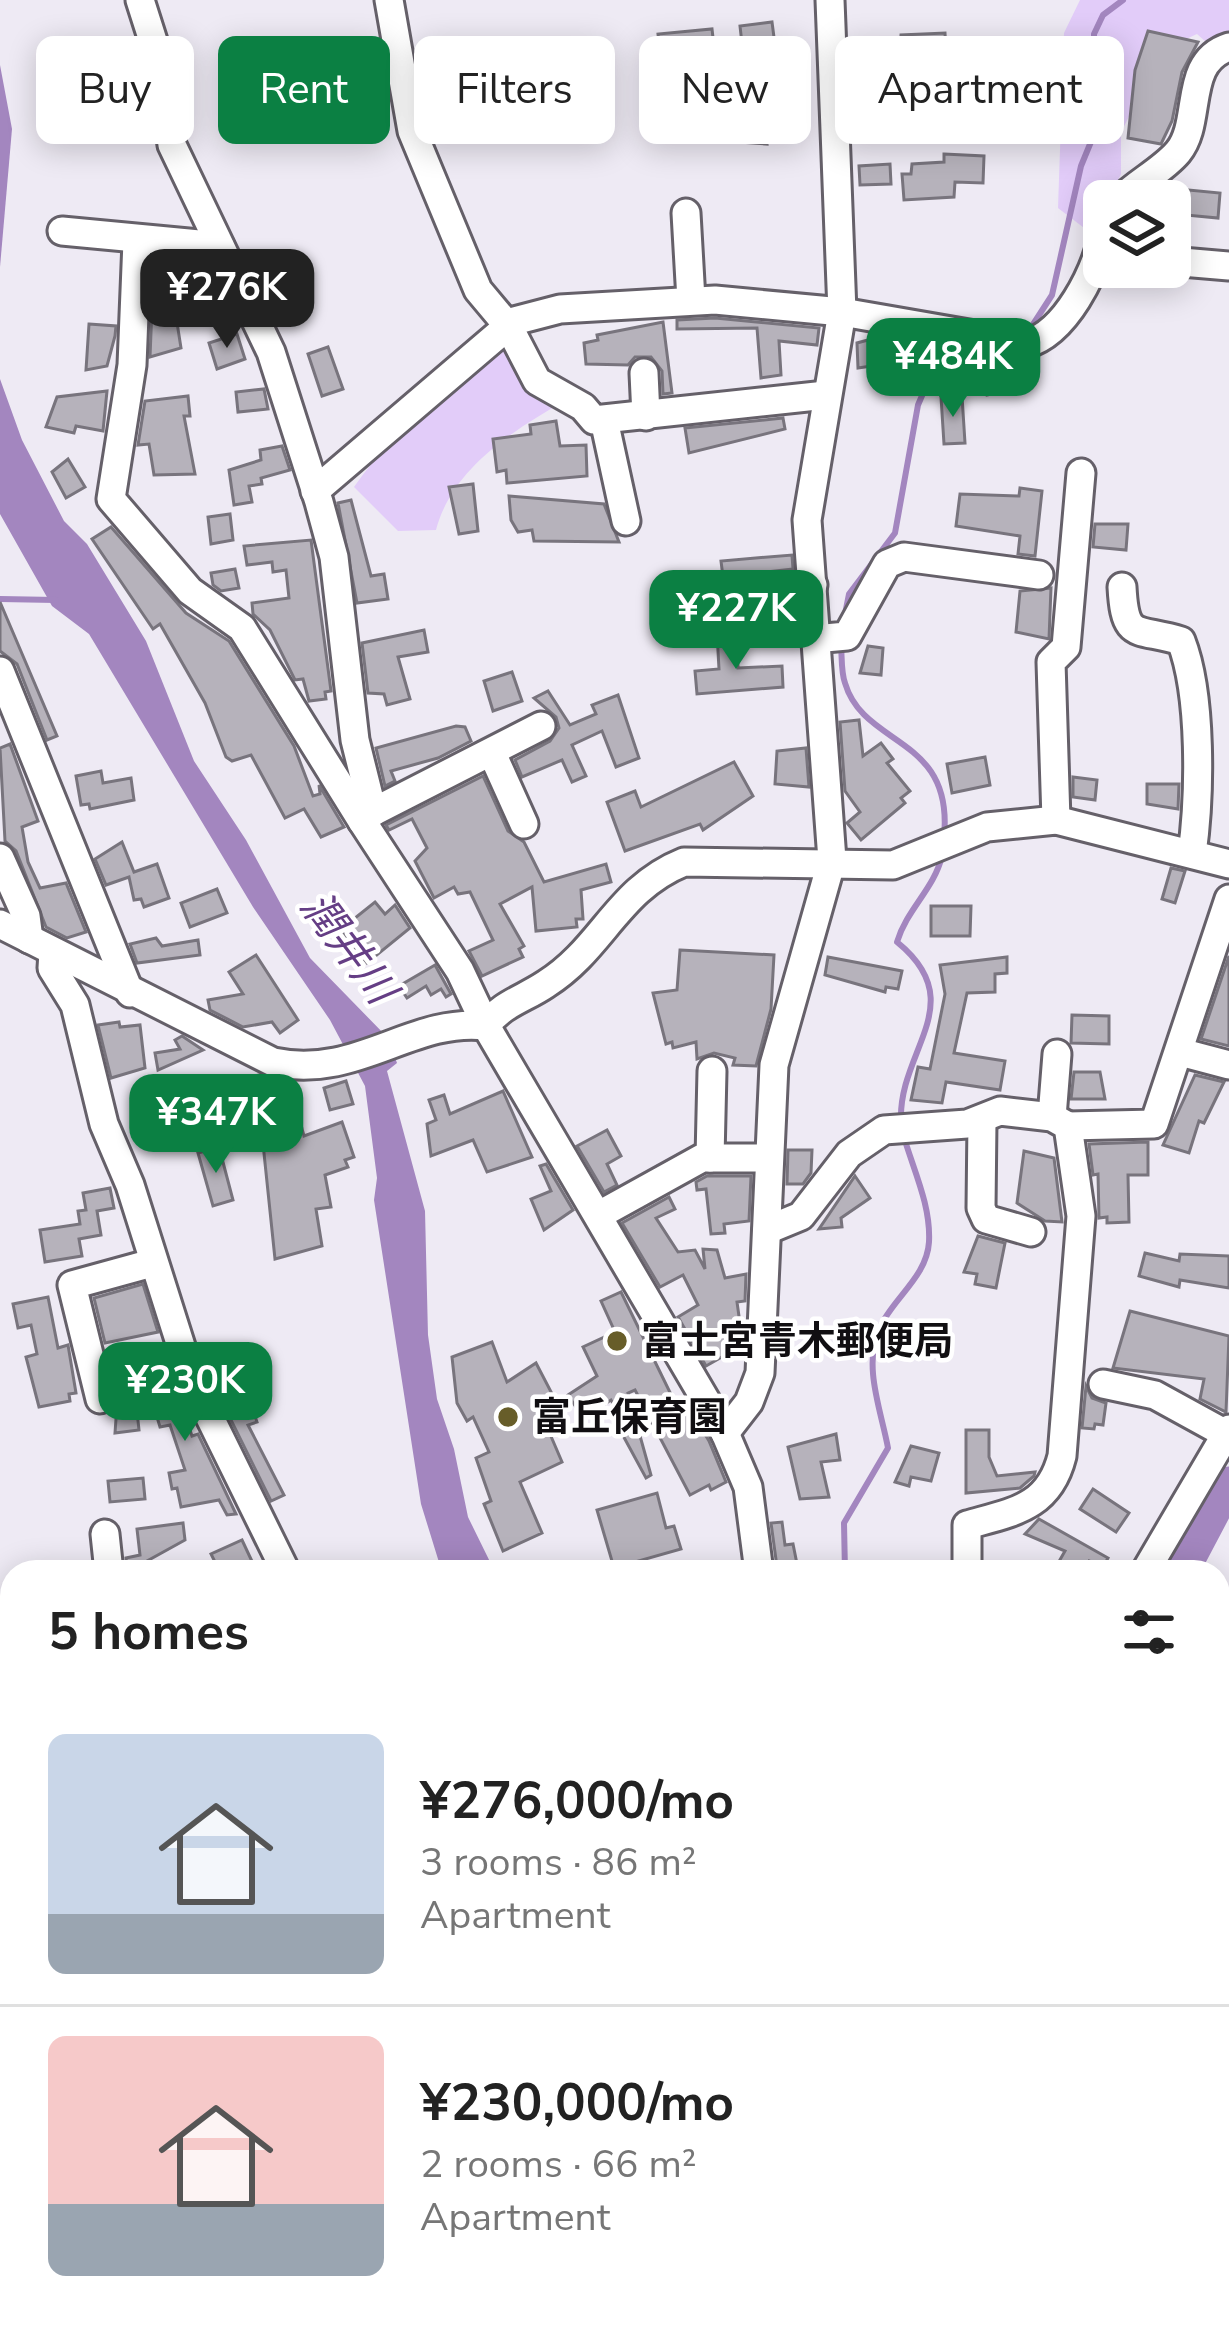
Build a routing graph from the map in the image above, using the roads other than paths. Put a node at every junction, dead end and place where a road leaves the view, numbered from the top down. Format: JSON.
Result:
{"nodes":[{"id":1,"x":140,"y":0,"type":"edge"},
{"id":2,"x":389,"y":0,"type":"edge"},
{"id":3,"x":830,"y":0,"type":"edge"},
{"id":4,"x":1229,"y":47,"type":"edge"},
{"id":5,"x":1144,"y":180,"type":"edge"},
{"id":6,"x":686,"y":213,"type":"dead end"},
{"id":7,"x":62,"y":232,"type":"dead end"},
{"id":8,"x":137,"y":241,"type":"junction"},
{"id":9,"x":220,"y":246,"type":"junction"},
{"id":10,"x":1191,"y":263,"type":"edge"},
{"id":11,"x":1229,"y":266,"type":"edge"},
{"id":12,"x":1083,"y":277,"type":"edge"},
{"id":13,"x":691,"y":300,"type":"junction"},
{"id":14,"x":842,"y":312,"type":"junction"},
{"id":15,"x":508,"y":327,"type":"junction"},
{"id":16,"x":644,"y":373,"type":"dead end"},
{"id":17,"x":826,"y":394,"type":"junction"},
{"id":18,"x":646,"y":416,"type":"junction"},
{"id":19,"x":604,"y":420,"type":"junction"},
{"id":20,"x":1081,"y":473,"type":"dead end"},
{"id":21,"x":315,"y":491,"type":"junction"},
{"id":22,"x":626,"y":521,"type":"dead end"},
{"id":23,"x":1040,"y":575,"type":"dead end"},
{"id":24,"x":813,"y":585,"type":"junction"},
{"id":25,"x":1122,"y":587,"type":"dead end"},
{"id":26,"x":732,"y":592,"type":"dead end"},
{"id":27,"x":828,"y":638,"type":"junction"},
{"id":28,"x":0,"y":671,"type":"edge"},
{"id":29,"x":542,"y":726,"type":"dead end"},
{"id":30,"x":492,"y":753,"type":"junction"},
{"id":31,"x":368,"y":817,"type":"junction"},
{"id":32,"x":1056,"y":820,"type":"junction"},
{"id":33,"x":524,"y":824,"type":"dead end"},
{"id":34,"x":1192,"y":854,"type":"junction"},
{"id":35,"x":0,"y":858,"type":"edge"},
{"id":36,"x":832,"y":860,"type":"junction"},
{"id":37,"x":1229,"y":864,"type":"edge"},
{"id":38,"x":1229,"y":899,"type":"edge"},
{"id":39,"x":0,"y":924,"type":"edge"},
{"id":40,"x":40,"y":945,"type":"junction"},
{"id":41,"x":0,"y":952,"type":"edge"},
{"id":42,"x":130,"y":993,"type":"junction"},
{"id":43,"x":486,"y":1026,"type":"junction"},
{"id":44,"x":1180,"y":1052,"type":"junction"},
{"id":45,"x":1057,"y":1054,"type":"dead end"},
{"id":46,"x":1229,"y":1065,"type":"edge"},
{"id":47,"x":712,"y":1071,"type":"dead end"},
{"id":48,"x":982,"y":1121,"type":"junction"},
{"id":49,"x":1060,"y":1122,"type":"junction"},
{"id":50,"x":710,"y":1158,"type":"junction"},
{"id":51,"x":769,"y":1158,"type":"junction"},
{"id":52,"x":599,"y":1215,"type":"junction"},
{"id":53,"x":767,"y":1230,"type":"junction"},
{"id":54,"x":1031,"y":1232,"type":"dead end"},
{"id":55,"x":152,"y":1263,"type":"junction"},
{"id":56,"x":1103,"y":1384,"type":"dead end"},
{"id":57,"x":100,"y":1399,"type":"dead end"},
{"id":58,"x":1227,"y":1431,"type":"edge"},
{"id":59,"x":725,"y":1433,"type":"junction"},
{"id":60,"x":105,"y":1534,"type":"dead end"},
{"id":61,"x":108,"y":1560,"type":"edge"},
{"id":62,"x":280,"y":1560,"type":"edge"},
{"id":63,"x":757,"y":1560,"type":"edge"},
{"id":64,"x":967,"y":1560,"type":"edge"},
{"id":65,"x":1151,"y":1560,"type":"edge"}],
"edges":[{"from":1,"to":9,"type":"street"},
{"from":2,"to":15,"type":"street"},
{"from":3,"to":14,"type":"street"},
{"from":4,"to":5,"type":"street"},
{"from":6,"to":13,"type":"street"},
{"from":7,"to":8,"type":"street"},
{"from":8,"to":9,"type":"street"},
{"from":8,"to":31,"type":"street"},
{"from":9,"to":21,"type":"street"},
{"from":10,"to":11,"type":"street"},
{"from":12,"to":14,"type":"street"},
{"from":13,"to":14,"type":"street"},
{"from":13,"to":15,"type":"street"},
{"from":14,"to":17,"type":"street"},
{"from":15,"to":19,"type":"street"},
{"from":15,"to":21,"type":"street"},
{"from":16,"to":18,"type":"street"},
{"from":17,"to":18,"type":"street"},
{"from":17,"to":24,"type":"street"},
{"from":18,"to":19,"type":"street"},
{"from":19,"to":22,"type":"street"},
{"from":20,"to":32,"type":"street"},
{"from":21,"to":31,"type":"street"},
{"from":23,"to":27,"type":"street"},
{"from":24,"to":26,"type":"street"},
{"from":24,"to":27,"type":"street"},
{"from":25,"to":34,"type":"street"},
{"from":27,"to":36,"type":"street"},
{"from":28,"to":42,"type":"street"},
{"from":29,"to":30,"type":"street"},
{"from":30,"to":31,"type":"street"},
{"from":30,"to":33,"type":"street"},
{"from":31,"to":43,"type":"street"},
{"from":32,"to":34,"type":"street"},
{"from":32,"to":36,"type":"street"},
{"from":34,"to":37,"type":"street"},
{"from":35,"to":40,"type":"street"},
{"from":36,"to":43,"type":"street"},
{"from":36,"to":51,"type":"street"},
{"from":38,"to":44,"type":"street"},
{"from":39,"to":40,"type":"street"},
{"from":40,"to":41,"type":"street"},
{"from":40,"to":42,"type":"street"},
{"from":40,"to":55,"type":"street"},
{"from":42,"to":43,"type":"street"},
{"from":43,"to":52,"type":"street"},
{"from":44,"to":46,"type":"street"},
{"from":44,"to":49,"type":"street"},
{"from":45,"to":49,"type":"street"},
{"from":47,"to":50,"type":"street"},
{"from":48,"to":49,"type":"street"},
{"from":48,"to":53,"type":"street"},
{"from":48,"to":54,"type":"street"},
{"from":49,"to":64,"type":"street"},
{"from":50,"to":51,"type":"street"},
{"from":50,"to":52,"type":"street"},
{"from":51,"to":53,"type":"street"},
{"from":52,"to":59,"type":"street"},
{"from":53,"to":59,"type":"street"},
{"from":55,"to":57,"type":"street"},
{"from":55,"to":62,"type":"street"},
{"from":56,"to":58,"type":"street"},
{"from":58,"to":65,"type":"street"},
{"from":59,"to":63,"type":"street"},
{"from":60,"to":61,"type":"street"}]}
